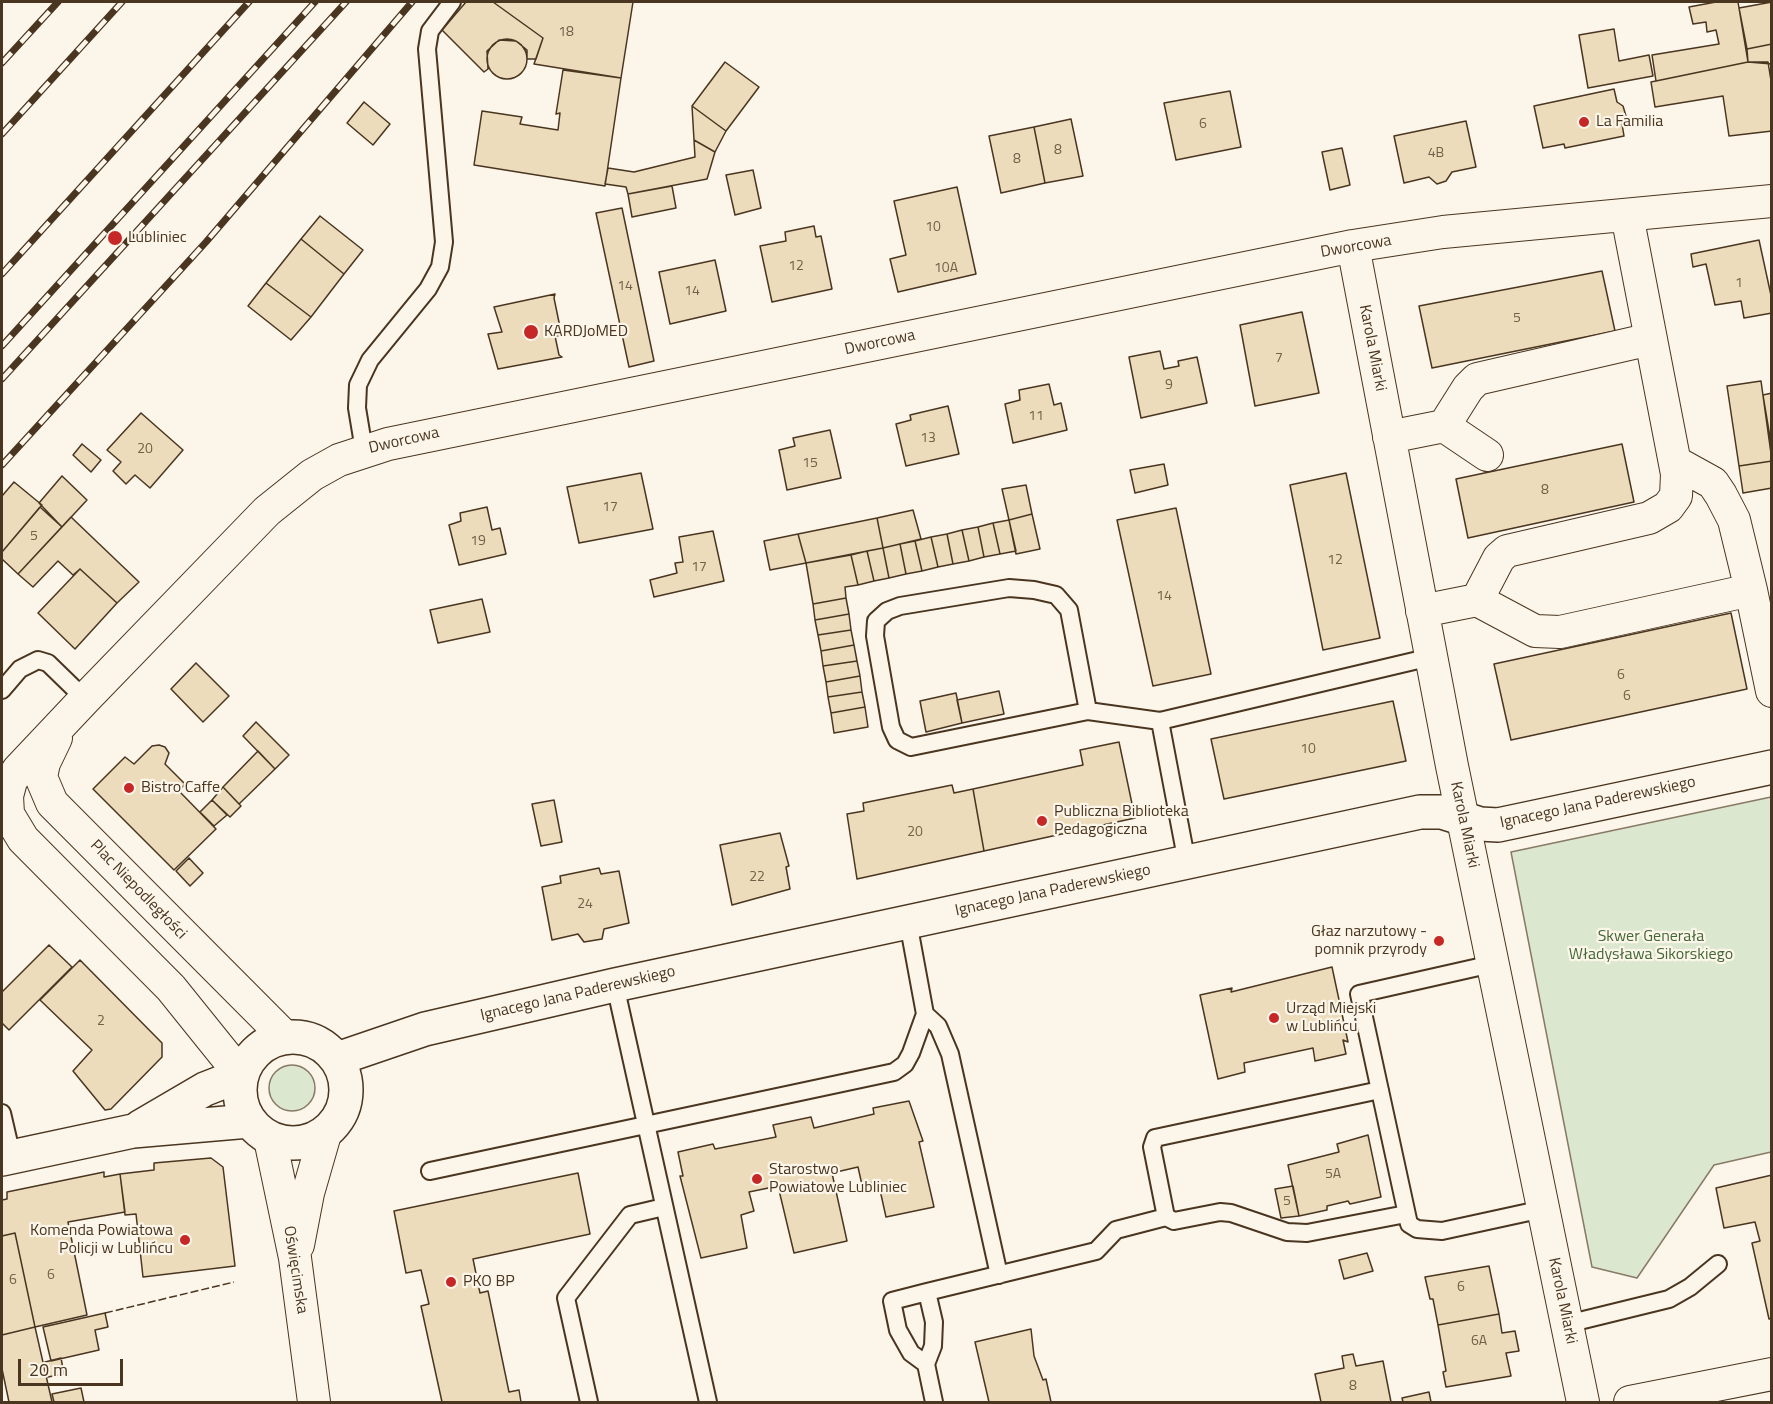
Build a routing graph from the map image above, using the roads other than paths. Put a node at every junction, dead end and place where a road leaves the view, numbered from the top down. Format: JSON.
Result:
{"nodes":[{"id":1,"x":452,"y":2,"type":"edge"},
{"id":2,"x":1772,"y":201,"type":"edge"},
{"id":3,"x":1627,"y":215,"type":"junction"},
{"id":4,"x":1353,"y":246,"type":"junction"},
{"id":5,"x":1651,"y":339,"type":"junction"},
{"id":6,"x":1444,"y":426,"type":"junction"},
{"id":7,"x":1389,"y":437,"type":"junction"},
{"id":8,"x":364,"y":450,"type":"junction"},
{"id":9,"x":1487,"y":455,"type":"dead end"},
{"id":10,"x":1675,"y":462,"type":"junction"},
{"id":11,"x":1751,"y":590,"type":"junction"},
{"id":12,"x":1477,"y":600,"type":"junction"},
{"id":13,"x":1422,"y":611,"type":"junction"},
{"id":14,"x":1431,"y":657,"type":"junction"},
{"id":15,"x":2,"y":690,"type":"edge"},
{"id":16,"x":1772,"y":691,"type":"edge"},
{"id":17,"x":85,"y":699,"type":"junction"},
{"id":18,"x":1088,"y":711,"type":"junction"},
{"id":19,"x":1160,"y":721,"type":"junction"},
{"id":20,"x":63,"y":723,"type":"junction"},
{"id":21,"x":1772,"y":767,"type":"edge"},
{"id":22,"x":1464,"y":818,"type":"junction"},
{"id":23,"x":8,"y":829,"type":"edge"},
{"id":24,"x":1187,"y":863,"type":"junction"},
{"id":25,"x":908,"y":922,"type":"junction"},
{"id":26,"x":1492,"y":964,"type":"junction"},
{"id":27,"x":615,"y":985,"type":"junction"},
{"id":28,"x":925,"y":1014,"type":"junction"},
{"id":29,"x":285,"y":1037,"type":"junction"},
{"id":30,"x":337,"y":1059,"type":"junction"},
{"id":31,"x":241,"y":1075,"type":"junction"},
{"id":32,"x":1380,"y":1090,"type":"junction"},
{"id":33,"x":2,"y":1113,"type":"edge"},
{"id":34,"x":646,"y":1126,"type":"junction"},
{"id":35,"x":259,"y":1130,"type":"junction"},
{"id":36,"x":133,"y":1131,"type":"junction"},
{"id":37,"x":325,"y":1134,"type":"junction"},
{"id":38,"x":7,"y":1157,"type":"edge"},
{"id":39,"x":430,"y":1172,"type":"dead end"},
{"id":40,"x":664,"y":1207,"type":"junction"},
{"id":41,"x":1542,"y":1209,"type":"junction"},
{"id":42,"x":1406,"y":1214,"type":"junction"},
{"id":43,"x":1166,"y":1217,"type":"junction"},
{"id":44,"x":295,"y":1258,"type":"junction"},
{"id":45,"x":1718,"y":1264,"type":"dead end"},
{"id":46,"x":999,"y":1275,"type":"junction"},
{"id":47,"x":927,"y":1293,"type":"junction"},
{"id":48,"x":1567,"y":1324,"type":"junction"},
{"id":49,"x":926,"y":1364,"type":"junction"},
{"id":50,"x":1772,"y":1374,"type":"edge"},
{"id":51,"x":314,"y":1402,"type":"edge"},
{"id":52,"x":589,"y":1402,"type":"edge"},
{"id":53,"x":708,"y":1402,"type":"edge"},
{"id":54,"x":934,"y":1402,"type":"edge"},
{"id":55,"x":1583,"y":1402,"type":"edge"},
{"id":56,"x":1630,"y":1402,"type":"edge"}],
"edges":[{"from":1,"to":8,"type":"lane"},
{"from":2,"to":3,"type":"street","name":"Dworcowa"},
{"from":3,"to":4,"type":"street","name":"Dworcowa"},
{"from":3,"to":5,"type":"street"},
{"from":4,"to":7,"type":"street","name":"Karola Miarki"},
{"from":4,"to":8,"type":"street","name":"Dworcowa"},
{"from":5,"to":6,"type":"street"},
{"from":5,"to":10,"type":"street"},
{"from":6,"to":7,"type":"street"},
{"from":6,"to":9,"type":"street"},
{"from":7,"to":13,"type":"street","name":"Karola Miarki"},
{"from":8,"to":17,"type":"street","name":"Dworcowa"},
{"from":10,"to":11,"type":"street"},
{"from":10,"to":12,"type":"street"},
{"from":11,"to":12,"type":"street"},
{"from":11,"to":16,"type":"street"},
{"from":12,"to":13,"type":"street"},
{"from":13,"to":14,"type":"street","name":"Karola Miarki"},
{"from":14,"to":19,"type":"lane"},
{"from":14,"to":22,"type":"street","name":"Karola Miarki"},
{"from":15,"to":17,"type":"lane"},
{"from":17,"to":20,"type":"street","name":"Plac Niepodległości"},
{"from":18,"to":18,"type":"lane"},
{"from":18,"to":19,"type":"lane"},
{"from":19,"to":24,"type":"lane"},
{"from":20,"to":23,"type":"street","name":"Plac Niepodległości"},
{"from":20,"to":29,"type":"street","name":"Plac Niepodległości"},
{"from":21,"to":22,"type":"street","name":"Ignacego Jana Paderewskiego"},
{"from":22,"to":24,"type":"street","name":"Ignacego Jana Paderewskiego"},
{"from":22,"to":26,"type":"street","name":"Karola Miarki"},
{"from":23,"to":31,"type":"street","name":"Plac Niepodległości"},
{"from":24,"to":25,"type":"street","name":"Ignacego Jana Paderewskiego"},
{"from":25,"to":27,"type":"street","name":"Ignacego Jana Paderewskiego"},
{"from":25,"to":28,"type":"lane"},
{"from":26,"to":32,"type":"lane"},
{"from":26,"to":41,"type":"street","name":"Karola Miarki"},
{"from":27,"to":30,"type":"street","name":"Ignacego Jana Paderewskiego"},
{"from":27,"to":34,"type":"lane"},
{"from":28,"to":34,"type":"lane"},
{"from":28,"to":46,"type":"lane"},
{"from":29,"to":30,"type":"street"},
{"from":29,"to":31,"type":"street"},
{"from":30,"to":37,"type":"street"},
{"from":31,"to":35,"type":"street"},
{"from":31,"to":36,"type":"street"},
{"from":32,"to":42,"type":"lane"},
{"from":32,"to":43,"type":"lane"},
{"from":33,"to":38,"type":"lane"},
{"from":34,"to":39,"type":"lane"},
{"from":34,"to":40,"type":"lane"},
{"from":35,"to":36,"type":"street"},
{"from":35,"to":37,"type":"street"},
{"from":35,"to":44,"type":"street","name":"Oświęcimska"},
{"from":36,"to":38,"type":"street"},
{"from":37,"to":44,"type":"street"},
{"from":40,"to":52,"type":"lane"},
{"from":40,"to":53,"type":"lane"},
{"from":41,"to":42,"type":"lane"},
{"from":41,"to":48,"type":"street","name":"Karola Miarki"},
{"from":42,"to":43,"type":"lane"},
{"from":43,"to":46,"type":"lane"},
{"from":44,"to":51,"type":"street","name":"Oświęcimska"},
{"from":45,"to":48,"type":"lane"},
{"from":46,"to":47,"type":"lane"},
{"from":47,"to":49,"type":"lane"},
{"from":47,"to":49,"type":"lane"},
{"from":48,"to":55,"type":"street","name":"Karola Miarki"},
{"from":49,"to":54,"type":"lane"},
{"from":50,"to":56,"type":"street"}]}
